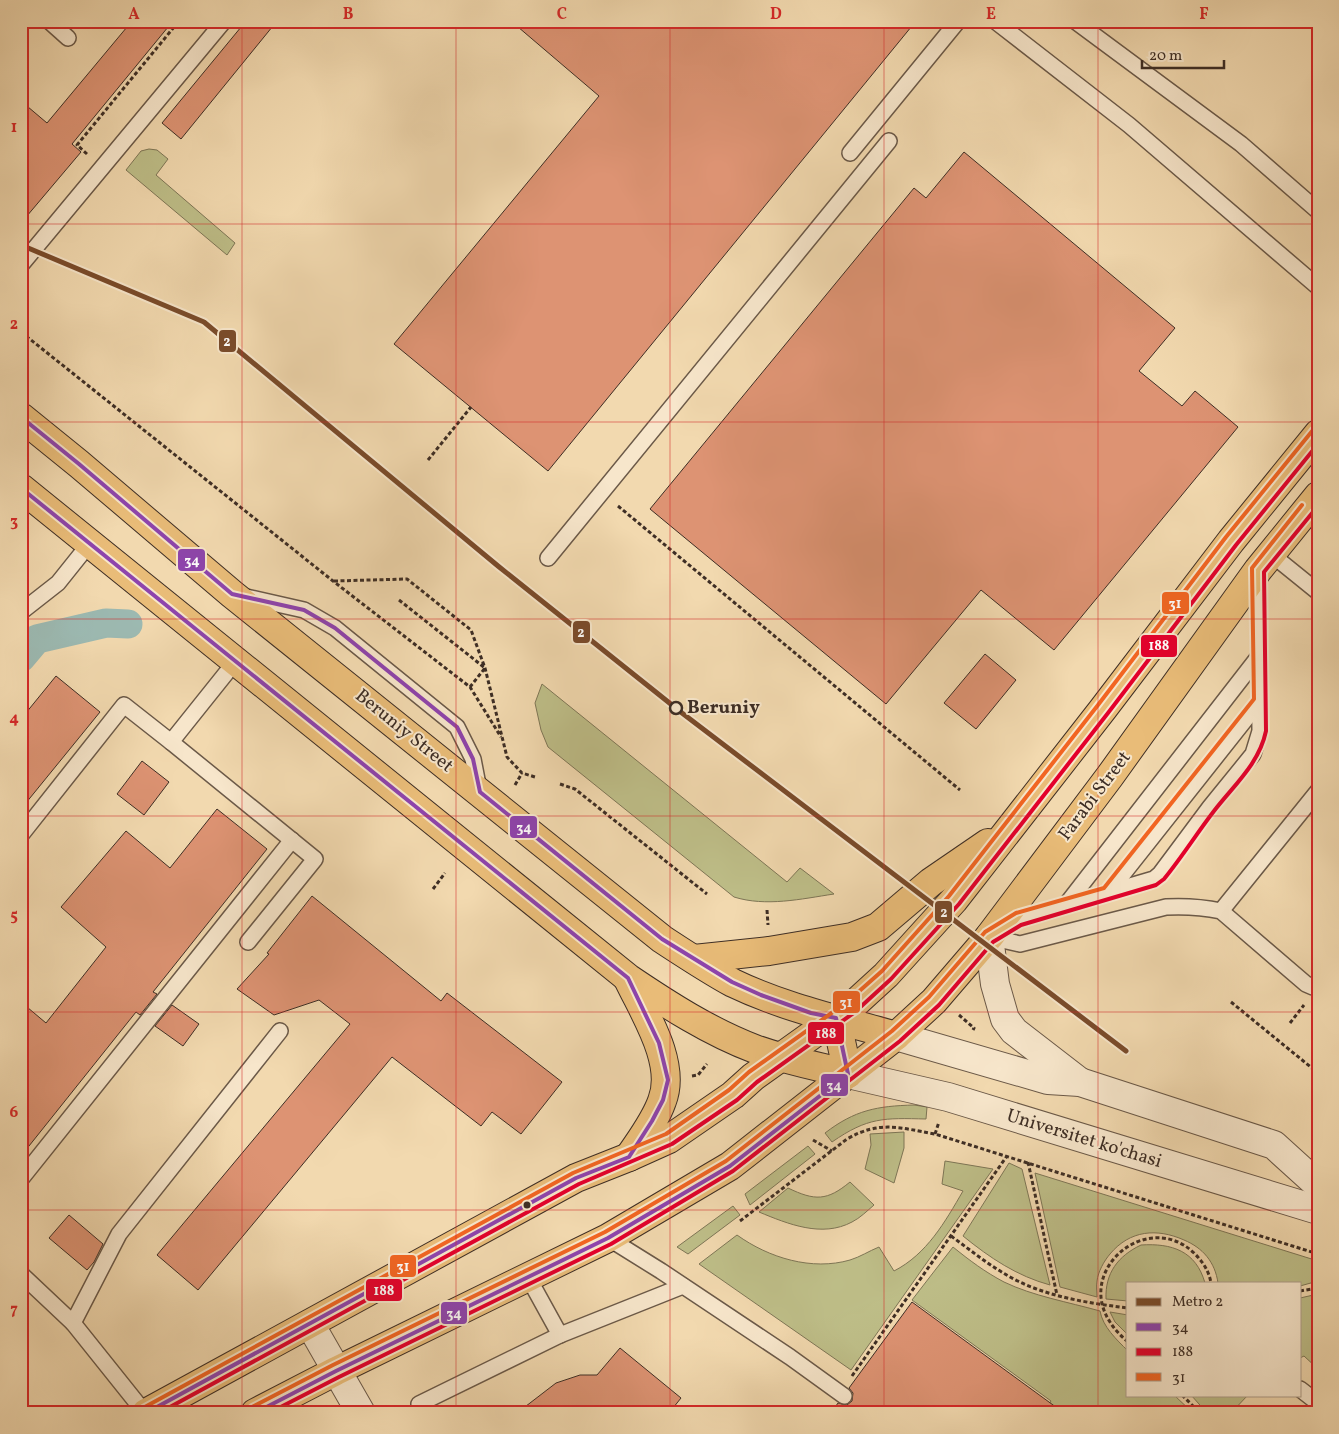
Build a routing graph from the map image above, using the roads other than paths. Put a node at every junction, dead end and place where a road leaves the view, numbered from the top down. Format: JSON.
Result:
{"nodes":[{"id":1,"x":49,"y":21,"type":"edge"},
{"id":2,"x":224,"y":21,"type":"edge"},
{"id":3,"x":958,"y":21,"type":"edge"},
{"id":4,"x":995,"y":21,"type":"edge"},
{"id":5,"x":1075,"y":21,"type":"edge"},
{"id":6,"x":68,"y":38,"type":"dead end"},
{"id":7,"x":889,"y":142,"type":"dead end"},
{"id":8,"x":850,"y":153,"type":"dead end"},
{"id":9,"x":1318,"y":211,"type":"edge"},
{"id":10,"x":21,"y":265,"type":"edge"},
{"id":11,"x":1318,"y":287,"type":"edge"},
{"id":12,"x":21,"y":417,"type":"edge"},
{"id":13,"x":1318,"y":434,"type":"edge"},
{"id":14,"x":21,"y":488,"type":"edge"},
{"id":15,"x":1318,"y":496,"type":"edge"},
{"id":16,"x":90,"y":543,"type":"junction"},
{"id":17,"x":548,"y":558,"type":"dead end"},
{"id":18,"x":1265,"y":562,"type":"junction"},
{"id":19,"x":1318,"y":592,"type":"edge"},
{"id":20,"x":232,"y":594,"type":"junction"},
{"id":21,"x":21,"y":612,"type":"edge"},
{"id":22,"x":1259,"y":656,"type":"junction"},
{"id":23,"x":235,"y":662,"type":"junction"},
{"id":24,"x":1260,"y":701,"type":"junction"},
{"id":25,"x":170,"y":742,"type":"junction"},
{"id":26,"x":480,"y":792,"type":"junction"},
{"id":27,"x":1318,"y":792,"type":"edge"},
{"id":28,"x":1009,"y":827,"type":"junction"},
{"id":29,"x":21,"y":835,"type":"edge"},
{"id":30,"x":292,"y":840,"type":"junction"},
{"id":31,"x":1108,"y":893,"type":"junction"},
{"id":32,"x":1065,"y":906,"type":"junction"},
{"id":33,"x":1221,"y":911,"type":"junction"},
{"id":34,"x":989,"y":937,"type":"junction"},
{"id":35,"x":248,"y":942,"type":"dead end"},
{"id":36,"x":694,"y":960,"type":"junction"},
{"id":37,"x":628,"y":978,"type":"junction"},
{"id":38,"x":1318,"y":985,"type":"edge"},
{"id":39,"x":836,"y":1018,"type":"junction"},
{"id":40,"x":280,"y":1031,"type":"dead end"},
{"id":41,"x":896,"y":1036,"type":"junction"},
{"id":42,"x":782,"y":1057,"type":"junction"},
{"id":43,"x":848,"y":1074,"type":"junction"},
{"id":44,"x":1080,"y":1082,"type":"junction"},
{"id":45,"x":629,"y":1157,"type":"junction"},
{"id":46,"x":21,"y":1179,"type":"edge"},
{"id":47,"x":1318,"y":1185,"type":"edge"},
{"id":48,"x":1318,"y":1210,"type":"edge"},
{"id":49,"x":608,"y":1238,"type":"junction"},
{"id":50,"x":21,"y":1274,"type":"edge"},
{"id":51,"x":528,"y":1277,"type":"junction"},
{"id":52,"x":683,"y":1286,"type":"junction"},
{"id":53,"x":74,"y":1323,"type":"junction"},
{"id":54,"x":310,"y":1324,"type":"junction"},
{"id":55,"x":560,"y":1335,"type":"junction"},
{"id":56,"x":336,"y":1370,"type":"junction"},
{"id":57,"x":1302,"y":1391,"type":"edge"},
{"id":58,"x":842,"y":1394,"type":"road end"},
{"id":59,"x":1318,"y":1403,"type":"edge"},
{"id":60,"x":419,"y":1404,"type":"dead end"},
{"id":61,"x":145,"y":1413,"type":"edge"},
{"id":62,"x":255,"y":1413,"type":"edge"},
{"id":63,"x":361,"y":1413,"type":"edge"}],
"edges":[{"from":1,"to":6,"type":"lane"},
{"from":2,"to":10,"type":"lane"},
{"from":3,"to":8,"type":"lane"},
{"from":4,"to":11,"type":"lane"},
{"from":5,"to":9,"type":"lane"},
{"from":7,"to":17,"type":"lane"},
{"from":12,"to":20,"type":"main road","name":"Beruniy Street"},
{"from":13,"to":28,"type":"main road"},
{"from":14,"to":16,"type":"main road"},
{"from":15,"to":18,"type":"main road","name":"Farabi Street"},
{"from":16,"to":21,"type":"lane"},
{"from":16,"to":23,"type":"main road"},
{"from":18,"to":19,"type":"lane"},
{"from":18,"to":22,"type":"lane"},
{"from":18,"to":34,"type":"main road","name":"Farabi Street"},
{"from":20,"to":26,"type":"main road","name":"Beruniy Street"},
{"from":20,"to":26,"type":"lane"},
{"from":22,"to":24,"type":"lane"},
{"from":22,"to":32,"type":"lane"},
{"from":23,"to":25,"type":"lane"},
{"from":23,"to":37,"type":"main road"},
{"from":24,"to":31,"type":"lane"},
{"from":24,"to":31,"type":"lane"},
{"from":25,"to":29,"type":"lane"},
{"from":25,"to":30,"type":"lane"},
{"from":26,"to":36,"type":"main road","name":"Beruniy Street"},
{"from":27,"to":33,"type":"lane"},
{"from":28,"to":36,"type":"main road"},
{"from":28,"to":39,"type":"main road"},
{"from":30,"to":35,"type":"lane"},
{"from":30,"to":46,"type":"lane"},
{"from":31,"to":32,"type":"lane"},
{"from":32,"to":34,"type":"lane"},
{"from":33,"to":34,"type":"lane"},
{"from":33,"to":38,"type":"lane"},
{"from":34,"to":41,"type":"main road","name":"Farabi Street"},
{"from":34,"to":44,"type":"street"},
{"from":36,"to":39,"type":"main road","name":"Beruniy Street"},
{"from":37,"to":42,"type":"main road"},
{"from":37,"to":45,"type":"main road"},
{"from":39,"to":41,"type":"main road","name":"Beruniy Street"},
{"from":39,"to":42,"type":"main road"},
{"from":39,"to":43,"type":"main road"},
{"from":40,"to":53,"type":"lane"},
{"from":41,"to":43,"type":"main road","name":"Farabi Street"},
{"from":41,"to":44,"type":"street"},
{"from":42,"to":43,"type":"main road"},
{"from":42,"to":45,"type":"main road"},
{"from":43,"to":48,"type":"street","name":"Universitet ko'chasi"},
{"from":43,"to":49,"type":"main road","name":"Farabi Street"},
{"from":44,"to":47,"type":"street"},
{"from":45,"to":54,"type":"main road"},
{"from":49,"to":51,"type":"main road"},
{"from":49,"to":52,"type":"lane"},
{"from":50,"to":53,"type":"lane"},
{"from":51,"to":55,"type":"lane"},
{"from":51,"to":56,"type":"main road"},
{"from":52,"to":55,"type":"lane"},
{"from":52,"to":58,"type":"lane"},
{"from":53,"to":61,"type":"lane"},
{"from":54,"to":56,"type":"street"},
{"from":54,"to":61,"type":"main road"},
{"from":55,"to":60,"type":"lane"},
{"from":56,"to":62,"type":"main road"},
{"from":56,"to":63,"type":"street"},
{"from":57,"to":59,"type":"lane"}]}
